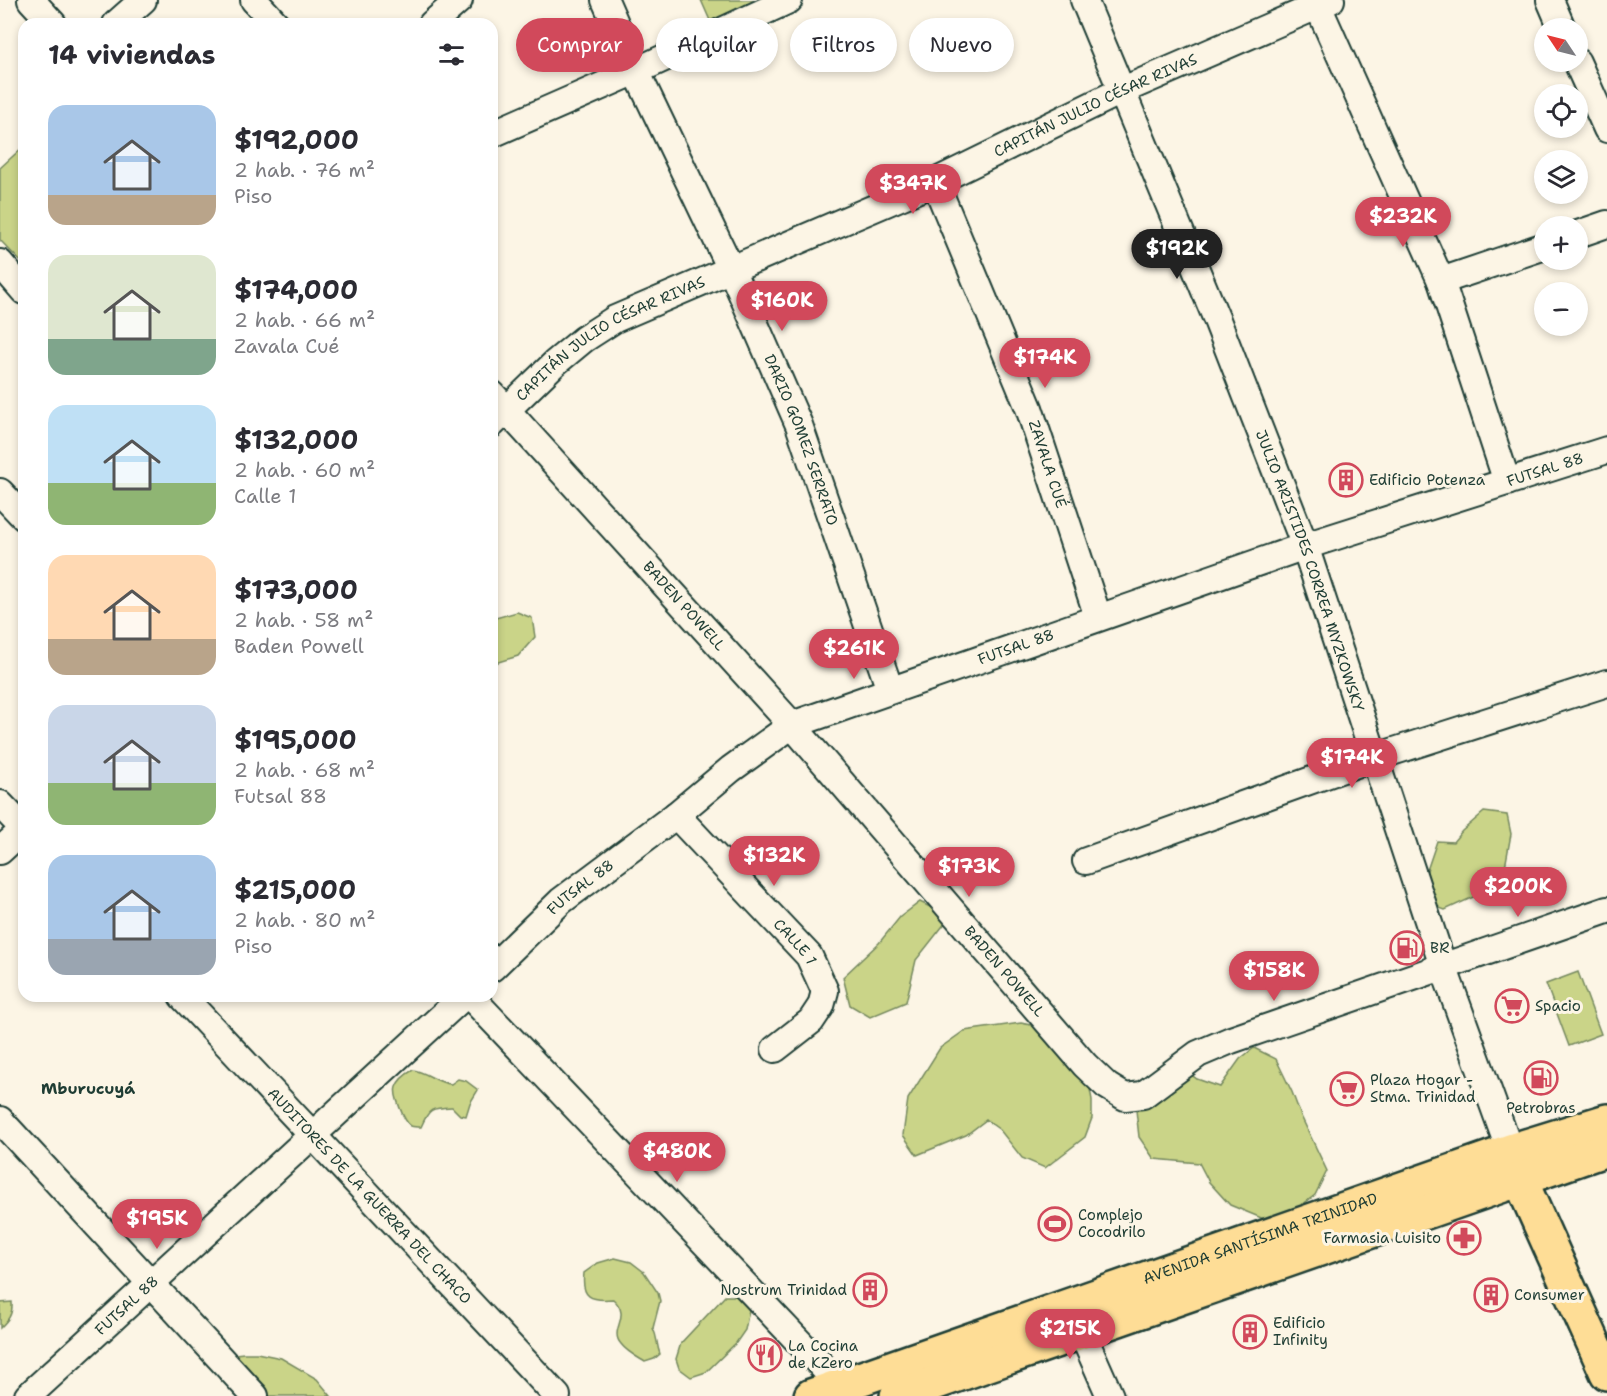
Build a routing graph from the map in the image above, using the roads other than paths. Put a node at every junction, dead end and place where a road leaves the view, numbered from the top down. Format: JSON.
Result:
{"nodes":[{"id":1,"x":31,"y":0,"type":"edge"},
{"id":2,"x":143,"y":0,"type":"edge"},
{"id":3,"x":254,"y":0,"type":"edge"},
{"id":4,"x":459,"y":0,"type":"edge"},
{"id":5,"x":605,"y":0,"type":"edge"},
{"id":6,"x":789,"y":0,"type":"edge"},
{"id":7,"x":1084,"y":0,"type":"edge"},
{"id":8,"x":1550,"y":0,"type":"edge"},
{"id":9,"x":1324,"y":3,"type":"edge"},
{"id":10,"x":48,"y":18,"type":"edge"},
{"id":11,"x":123,"y":18,"type":"edge"},
{"id":12,"x":270,"y":18,"type":"edge"},
{"id":13,"x":439,"y":18,"type":"edge"},
{"id":14,"x":613,"y":18,"type":"edge"},
{"id":15,"x":1558,"y":18,"type":"edge"},
{"id":16,"x":644,"y":67,"type":"edge"},
{"id":17,"x":634,"y":72,"type":"edge"},
{"id":18,"x":636,"y":72,"type":"edge"},
{"id":19,"x":1581,"y":72,"type":"edge"},
{"id":20,"x":1121,"y":91,"type":"junction"},
{"id":21,"x":1607,"y":129,"type":"edge"},
{"id":22,"x":498,"y":131,"type":"edge"},
{"id":23,"x":935,"y":182,"type":"junction"},
{"id":24,"x":1607,"y":225,"type":"edge"},
{"id":25,"x":1588,"y":231,"type":"edge"},
{"id":26,"x":1534,"y":250,"type":"edge"},
{"id":27,"x":0,"y":263,"type":"edge"},
{"id":28,"x":731,"y":269,"type":"junction"},
{"id":29,"x":1441,"y":281,"type":"junction"},
{"id":30,"x":14,"y":290,"type":"edge"},
{"id":31,"x":498,"y":409,"type":"edge"},
{"id":32,"x":498,"y":411,"type":"edge"},
{"id":33,"x":1607,"y":450,"type":"edge"},
{"id":34,"x":1507,"y":482,"type":"junction"},
{"id":35,"x":0,"y":492,"type":"edge"},
{"id":36,"x":18,"y":511,"type":"edge"},
{"id":37,"x":1305,"y":546,"type":"junction"},
{"id":38,"x":1098,"y":617,"type":"junction"},
{"id":39,"x":1607,"y":682,"type":"edge"},
{"id":40,"x":890,"y":690,"type":"junction"},
{"id":41,"x":792,"y":724,"type":"junction"},
{"id":42,"x":1376,"y":757,"type":"junction"},
{"id":43,"x":0,"y":804,"type":"edge"},
{"id":44,"x":676,"y":815,"type":"junction"},
{"id":45,"x":18,"y":823,"type":"edge"},
{"id":46,"x":18,"y":834,"type":"edge"},
{"id":47,"x":0,"y":851,"type":"edge"},
{"id":48,"x":1086,"y":861,"type":"dead end"},
{"id":49,"x":1607,"y":910,"type":"edge"},
{"id":50,"x":498,"y":962,"type":"edge"},
{"id":51,"x":1443,"y":966,"type":"junction"},
{"id":52,"x":188,"y":1002,"type":"edge"},
{"id":53,"x":458,"y":1002,"type":"edge"},
{"id":54,"x":475,"y":1002,"type":"edge"},
{"id":55,"x":775,"y":1049,"type":"dead end"},
{"id":56,"x":0,"y":1120,"type":"edge"},
{"id":57,"x":1607,"y":1121,"type":"edge"},
{"id":58,"x":315,"y":1135,"type":"junction"},
{"id":59,"x":1607,"y":1149,"type":"edge"},
{"id":60,"x":1515,"y":1165,"type":"junction"},
{"id":61,"x":152,"y":1284,"type":"junction"},
{"id":62,"x":1076,"y":1319,"type":"junction"},
{"id":63,"x":1607,"y":1373,"type":"edge"},
{"id":64,"x":832,"y":1392,"type":"edge"},
{"id":65,"x":28,"y":1396,"type":"edge"},
{"id":66,"x":255,"y":1396,"type":"edge"},
{"id":67,"x":557,"y":1396,"type":"edge"},
{"id":68,"x":897,"y":1396,"type":"edge"},
{"id":69,"x":1110,"y":1396,"type":"edge"}],
"edges":[{"from":1,"to":10,"type":"street"},
{"from":2,"to":11,"type":"street"},
{"from":3,"to":12,"type":"street"},
{"from":4,"to":13,"type":"street"},
{"from":5,"to":14,"type":"street","name":"DARIO GOMEZ SERRATO"},
{"from":6,"to":16,"type":"street"},
{"from":7,"to":20,"type":"street","name":"JULIO ARISTIDES CORREA MYZKOWSKY"},
{"from":8,"to":15,"type":"street"},
{"from":9,"to":20,"type":"street","name":"CAPITÁN JULIO CÉSAR RIVAS"},
{"from":9,"to":29,"type":"street"},
{"from":17,"to":22,"type":"street"},
{"from":18,"to":28,"type":"street","name":"DARIO GOMEZ SERRATO"},
{"from":19,"to":21,"type":"street"},
{"from":20,"to":23,"type":"street","name":"CAPITÁN JULIO CÉSAR RIVAS"},
{"from":20,"to":37,"type":"street","name":"JULIO ARISTIDES CORREA MYZKOWSKY"},
{"from":23,"to":28,"type":"street","name":"CAPITÁN JULIO CÉSAR RIVAS"},
{"from":23,"to":38,"type":"street","name":"ZAVALA CUÉ"},
{"from":24,"to":25,"type":"street"},
{"from":26,"to":29,"type":"street"},
{"from":27,"to":30,"type":"street"},
{"from":28,"to":31,"type":"street","name":"CAPITÁN JULIO CÉSAR RIVAS"},
{"from":28,"to":40,"type":"street","name":"DARIO GOMEZ SERRATO"},
{"from":29,"to":34,"type":"street"},
{"from":32,"to":41,"type":"street","name":"BADEN POWELL"},
{"from":33,"to":34,"type":"street","name":"FUTSAL 88"},
{"from":34,"to":37,"type":"street","name":"FUTSAL 88"},
{"from":35,"to":36,"type":"street"},
{"from":37,"to":38,"type":"street","name":"FUTSAL 88"},
{"from":37,"to":42,"type":"street","name":"JULIO ARISTIDES CORREA MYZKOWSKY"},
{"from":38,"to":40,"type":"street","name":"FUTSAL 88"},
{"from":39,"to":42,"type":"street"},
{"from":40,"to":41,"type":"street","name":"FUTSAL 88"},
{"from":41,"to":44,"type":"street","name":"FUTSAL 88"},
{"from":41,"to":51,"type":"street","name":"BADEN POWELL"},
{"from":42,"to":48,"type":"street"},
{"from":42,"to":51,"type":"street","name":"JULIO ARISTIDES CORREA MYZKOWSKY"},
{"from":43,"to":45,"type":"street"},
{"from":44,"to":50,"type":"street","name":"FUTSAL 88"},
{"from":44,"to":55,"type":"street","name":"CALLE 1"},
{"from":46,"to":47,"type":"street"},
{"from":49,"to":51,"type":"street","name":"BADEN POWELL"},
{"from":51,"to":60,"type":"street","name":"JULIO ARISTIDES CORREA MYZKOWSKY"},
{"from":52,"to":58,"type":"street","name":"AUDITORES DE LA GUERRA DEL CHACO"},
{"from":53,"to":58,"type":"street","name":"FUTSAL 88"},
{"from":54,"to":64,"type":"street"},
{"from":56,"to":61,"type":"street"},
{"from":57,"to":60,"type":"main road","name":"AVENIDA SANTÍSIMA TRINIDAD"},
{"from":58,"to":61,"type":"street","name":"FUTSAL 88"},
{"from":58,"to":67,"type":"street","name":"AUDITORES DE LA GUERRA DEL CHACO"},
{"from":59,"to":60,"type":"main road","name":"AVENIDA SANTÍSIMA TRINIDAD"},
{"from":60,"to":62,"type":"main road","name":"AVENIDA SANTÍSIMA TRINIDAD"},
{"from":60,"to":63,"type":"main road","name":"JULIO ARISTIDES CORREA MYZKOWSKY"},
{"from":61,"to":65,"type":"street","name":"FUTSAL 88"},
{"from":61,"to":66,"type":"street"},
{"from":62,"to":64,"type":"main road","name":"AVENIDA SANTÍSIMA TRINIDAD"},
{"from":62,"to":68,"type":"main road","name":"AVENIDA SANTÍSIMA TRINIDAD"},
{"from":62,"to":69,"type":"street"}]}
